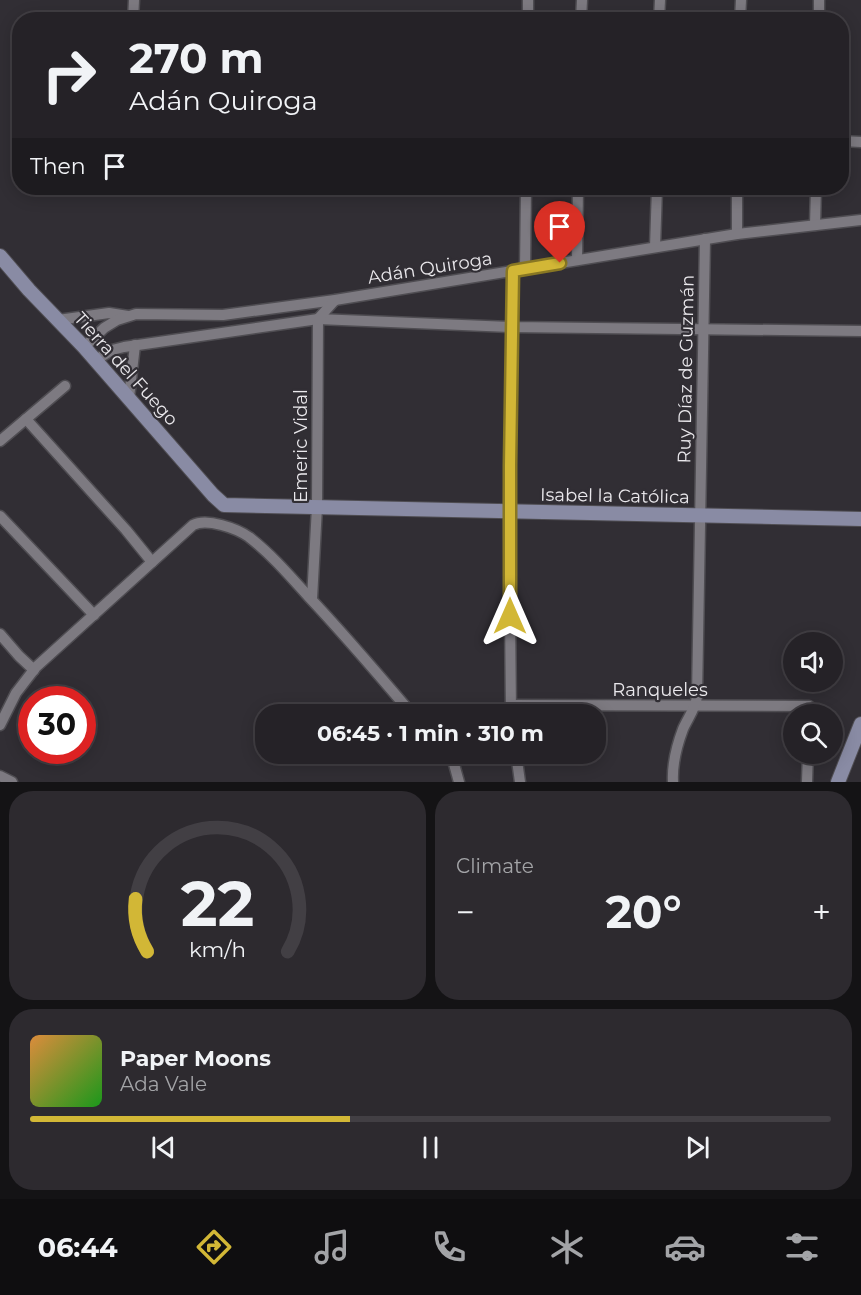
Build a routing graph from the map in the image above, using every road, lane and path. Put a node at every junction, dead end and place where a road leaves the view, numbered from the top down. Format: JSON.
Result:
{"nodes":[{"id":1,"x":526,"y":195,"type":"edge"},
{"id":2,"x":578,"y":195,"type":"edge"},
{"id":3,"x":657,"y":195,"type":"edge"},
{"id":4,"x":737,"y":195,"type":"edge"},
{"id":5,"x":816,"y":195,"type":"edge"},
{"id":6,"x":861,"y":220,"type":"edge"},
{"id":7,"x":815,"y":225,"type":"junction"},
{"id":8,"x":737,"y":234,"type":"junction"},
{"id":9,"x":705,"y":239,"type":"junction"},
{"id":10,"x":655,"y":248,"type":"junction"},
{"id":11,"x":0,"y":256,"type":"edge"},
{"id":12,"x":577,"y":260,"type":"junction"},
{"id":13,"x":525,"y":269,"type":"junction"},
{"id":14,"x":513,"y":271,"type":"junction"},
{"id":15,"x":335,"y":300,"type":"junction"},
{"id":16,"x":250,"y":311,"type":"junction"},
{"id":17,"x":128,"y":316,"type":"junction"},
{"id":18,"x":318,"y":319,"type":"junction"},
{"id":19,"x":58,"y":320,"type":"junction"},
{"id":20,"x":257,"y":327,"type":"junction"},
{"id":21,"x":511,"y":327,"type":"junction"},
{"id":22,"x":704,"y":329,"type":"junction"},
{"id":23,"x":861,"y":331,"type":"edge"},
{"id":24,"x":135,"y":345,"type":"junction"},
{"id":25,"x":84,"y":347,"type":"junction"},
{"id":26,"x":96,"y":360,"type":"junction"},
{"id":27,"x":64,"y":386,"type":"dead end"},
{"id":28,"x":129,"y":398,"type":"junction"},
{"id":29,"x":26,"y":419,"type":"junction"},
{"id":30,"x":0,"y":441,"type":"edge"},
{"id":31,"x":224,"y":505,"type":"joint"},
{"id":32,"x":317,"y":507,"type":"junction"},
{"id":33,"x":509,"y":511,"type":"junction"},
{"id":34,"x":0,"y":516,"type":"edge"},
{"id":35,"x":699,"y":516,"type":"junction"},
{"id":36,"x":861,"y":519,"type":"edge"},
{"id":37,"x":152,"y":562,"type":"junction"},
{"id":38,"x":312,"y":600,"type":"junction"},
{"id":39,"x":94,"y":615,"type":"junction"},
{"id":40,"x":0,"y":634,"type":"edge"},
{"id":41,"x":34,"y":670,"type":"junction"},
{"id":42,"x":403,"y":704,"type":"edge"},
{"id":43,"x":510,"y":704,"type":"edge"},
{"id":44,"x":695,"y":707,"type":"junction"},
{"id":45,"x":606,"y":708,"type":"edge"},
{"id":46,"x":783,"y":709,"type":"edge"},
{"id":47,"x":861,"y":724,"type":"edge"},
{"id":48,"x":0,"y":725,"type":"edge"},
{"id":49,"x":861,"y":746,"type":"edge"},
{"id":50,"x":454,"y":764,"type":"edge"},
{"id":51,"x":518,"y":764,"type":"edge"},
{"id":52,"x":808,"y":764,"type":"edge"},
{"id":53,"x":0,"y":776,"type":"edge"},
{"id":54,"x":12,"y":782,"type":"edge"},
{"id":55,"x":459,"y":782,"type":"edge"},
{"id":56,"x":520,"y":782,"type":"edge"},
{"id":57,"x":673,"y":782,"type":"edge"},
{"id":58,"x":807,"y":782,"type":"edge"},
{"id":59,"x":838,"y":782,"type":"edge"},
{"id":60,"x":847,"y":782,"type":"edge"}],
"edges":[{"from":1,"to":13,"type":"street"},
{"from":2,"to":12,"type":"street"},
{"from":3,"to":10,"type":"street"},
{"from":4,"to":8,"type":"street"},
{"from":5,"to":7,"type":"street"},
{"from":6,"to":7,"type":"street","name":"Adán Quiroga"},
{"from":7,"to":8,"type":"street","name":"Adán Quiroga"},
{"from":8,"to":9,"type":"street","name":"Adán Quiroga"},
{"from":9,"to":10,"type":"street","name":"Adán Quiroga"},
{"from":9,"to":22,"type":"street","name":"Ruy Díaz de Guzmán"},
{"from":10,"to":12,"type":"street","name":"Adán Quiroga"},
{"from":11,"to":19,"type":"main road","name":"Tierra del Fuego"},
{"from":12,"to":13,"type":"street","name":"Adán Quiroga"},
{"from":13,"to":14,"type":"street","name":"Adán Quiroga"},
{"from":14,"to":15,"type":"street","name":"Adán Quiroga"},
{"from":14,"to":21,"type":"street"},
{"from":15,"to":16,"type":"street","name":"Adán Quiroga"},
{"from":15,"to":18,"type":"street"},
{"from":16,"to":17,"type":"street","name":"Adán Quiroga"},
{"from":16,"to":20,"type":"street"},
{"from":17,"to":19,"type":"street"},
{"from":17,"to":25,"type":"street","name":"Adán Quiroga"},
{"from":18,"to":20,"type":"street"},
{"from":18,"to":21,"type":"street"},
{"from":18,"to":32,"type":"street","name":"Emeric Vidal"},
{"from":19,"to":25,"type":"main road","name":"Tierra del Fuego"},
{"from":20,"to":24,"type":"street"},
{"from":21,"to":22,"type":"street"},
{"from":21,"to":33,"type":"street"},
{"from":22,"to":23,"type":"street"},
{"from":22,"to":35,"type":"street","name":"Ruy Díaz de Guzmán"},
{"from":24,"to":26,"type":"street"},
{"from":24,"to":28,"type":"street"},
{"from":25,"to":26,"type":"main road","name":"Tierra del Fuego"},
{"from":26,"to":28,"type":"main road","name":"Tierra del Fuego"},
{"from":27,"to":29,"type":"street"},
{"from":28,"to":31,"type":"main road","name":"Tierra del Fuego"},
{"from":29,"to":30,"type":"street"},
{"from":29,"to":37,"type":"street"},
{"from":31,"to":32,"type":"main road","name":"Isabel la Católica"},
{"from":32,"to":33,"type":"main road","name":"Isabel la Católica"},
{"from":32,"to":38,"type":"street","name":"Emeric Vidal"},
{"from":33,"to":35,"type":"main road","name":"Isabel la Católica"},
{"from":33,"to":43,"type":"street"},
{"from":34,"to":39,"type":"street"},
{"from":35,"to":36,"type":"main road","name":"Isabel la Católica"},
{"from":35,"to":44,"type":"street","name":"Ruy Díaz de Guzmán"},
{"from":37,"to":38,"type":"street"},
{"from":37,"to":39,"type":"street"},
{"from":38,"to":42,"type":"street"},
{"from":39,"to":41,"type":"street"},
{"from":40,"to":41,"type":"street"},
{"from":41,"to":48,"type":"street"},
{"from":44,"to":45,"type":"street","name":"Ranqueles"},
{"from":44,"to":46,"type":"street","name":"Ranqueles"},
{"from":44,"to":57,"type":"street","name":"Ruy Díaz de Guzmán"},
{"from":47,"to":59,"type":"main road"},
{"from":49,"to":60,"type":"main road"},
{"from":50,"to":55,"type":"street"},
{"from":51,"to":56,"type":"street"},
{"from":52,"to":58,"type":"street"},
{"from":53,"to":54,"type":"street"}]}
